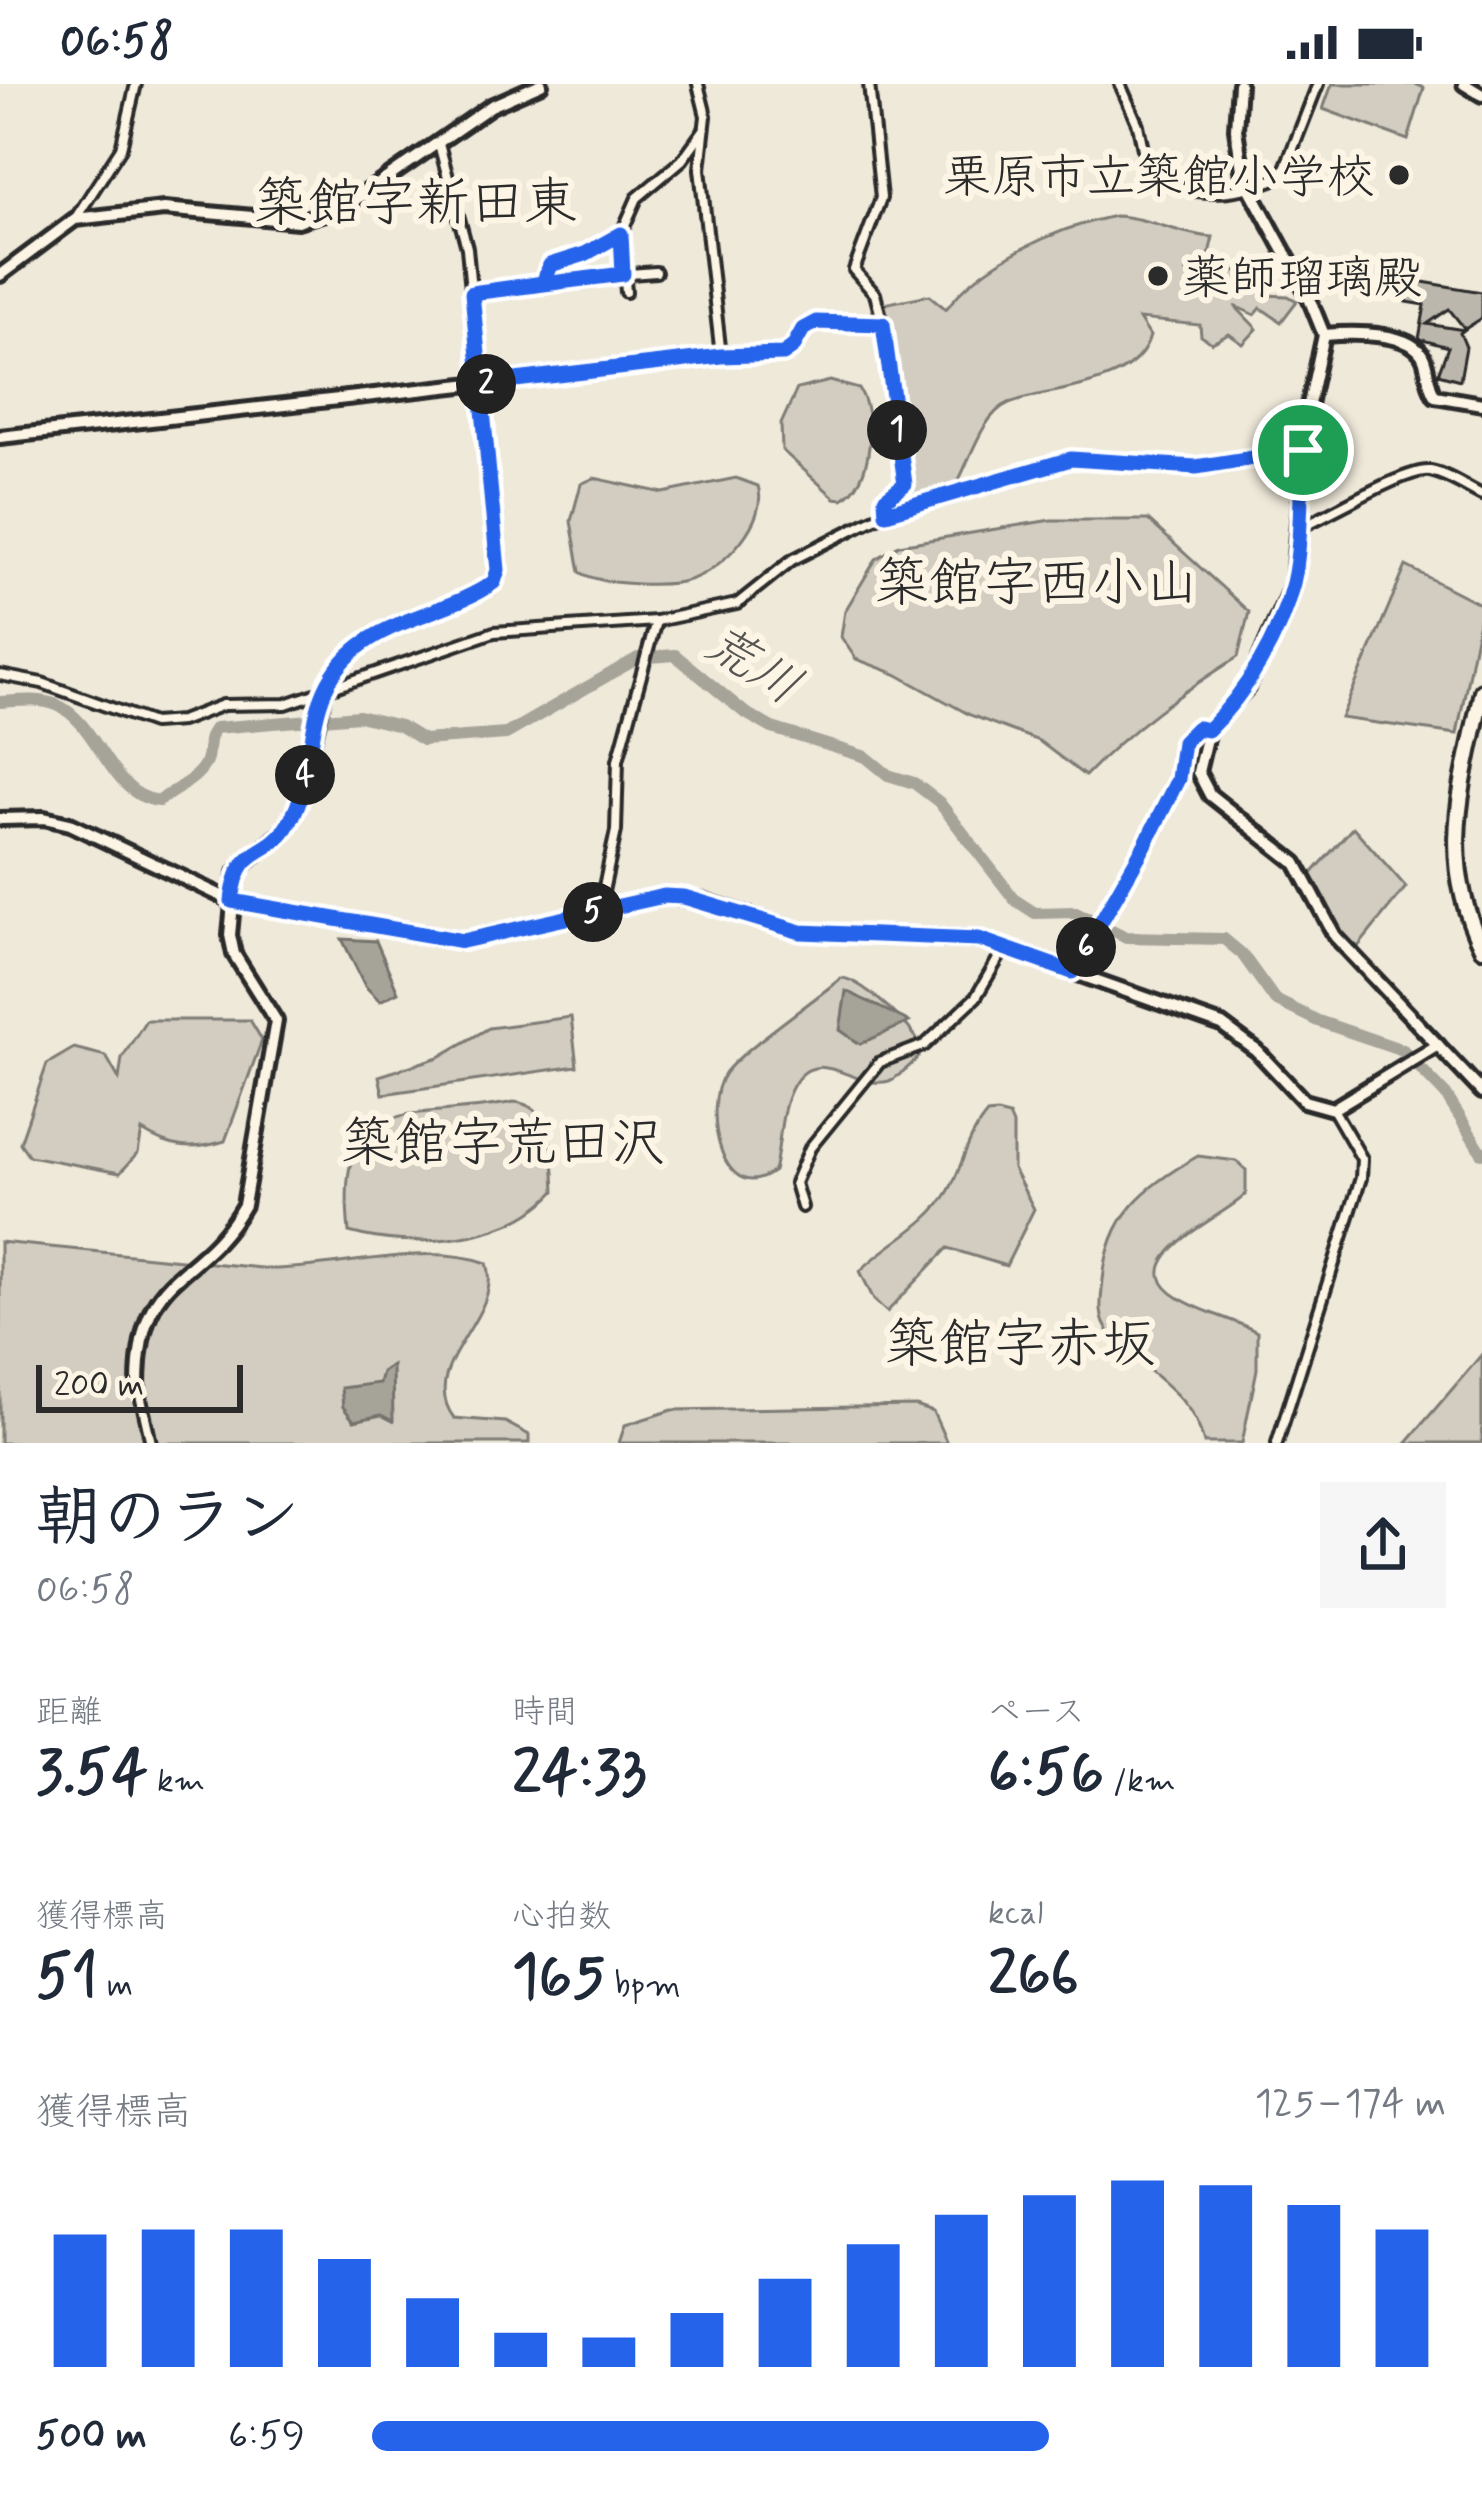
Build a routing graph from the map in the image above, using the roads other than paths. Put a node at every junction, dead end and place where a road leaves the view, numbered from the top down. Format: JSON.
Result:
{"nodes":[{"id":1,"x":136,"y":84,"type":"edge"},
{"id":2,"x":541,"y":84,"type":"edge"},
{"id":3,"x":698,"y":84,"type":"edge"},
{"id":4,"x":869,"y":84,"type":"edge"},
{"id":5,"x":1120,"y":84,"type":"edge"},
{"id":6,"x":1239,"y":84,"type":"edge"},
{"id":7,"x":1318,"y":84,"type":"edge"},
{"id":8,"x":1464,"y":84,"type":"edge"},
{"id":9,"x":1482,"y":95,"type":"edge"},
{"id":10,"x":704,"y":129,"type":"junction"},
{"id":11,"x":440,"y":144,"type":"junction"},
{"id":12,"x":1249,"y":190,"type":"junction"},
{"id":13,"x":75,"y":219,"type":"junction"},
{"id":14,"x":621,"y":234,"type":"junction"},
{"id":15,"x":656,"y":272,"type":"dead end"},
{"id":16,"x":623,"y":274,"type":"junction"},
{"id":17,"x":0,"y":275,"type":"edge"},
{"id":18,"x":543,"y":283,"type":"junction"},
{"id":19,"x":626,"y":292,"type":"dead end"},
{"id":20,"x":472,"y":293,"type":"junction"},
{"id":21,"x":883,"y":324,"type":"junction"},
{"id":22,"x":1324,"y":335,"type":"junction"},
{"id":23,"x":721,"y":356,"type":"junction"},
{"id":24,"x":481,"y":384,"type":"junction"},
{"id":25,"x":1482,"y":404,"type":"edge"},
{"id":26,"x":0,"y":437,"type":"edge"},
{"id":27,"x":1303,"y":450,"type":"junction"},
{"id":28,"x":1482,"y":495,"type":"edge"},
{"id":29,"x":886,"y":513,"type":"junction"},
{"id":30,"x":1297,"y":529,"type":"junction"},
{"id":31,"x":656,"y":621,"type":"junction"},
{"id":32,"x":0,"y":675,"type":"edge"},
{"id":33,"x":325,"y":691,"type":"junction"},
{"id":34,"x":1482,"y":692,"type":"edge"},
{"id":35,"x":1208,"y":730,"type":"junction"},
{"id":36,"x":0,"y":819,"type":"edge"},
{"id":37,"x":232,"y":901,"type":"junction"},
{"id":38,"x":599,"y":910,"type":"junction"},
{"id":39,"x":1005,"y":947,"type":"junction"},
{"id":40,"x":1482,"y":948,"type":"edge"},
{"id":41,"x":1072,"y":972,"type":"junction"},
{"id":42,"x":1433,"y":1049,"type":"junction"},
{"id":43,"x":1482,"y":1092,"type":"edge"},
{"id":44,"x":1333,"y":1109,"type":"junction"},
{"id":45,"x":802,"y":1207,"type":"dead end"},
{"id":46,"x":138,"y":1385,"type":"joint"},
{"id":47,"x":151,"y":1443,"type":"edge"},
{"id":48,"x":1277,"y":1443,"type":"edge"}],
"edges":[{"from":1,"to":13,"type":"street"},
{"from":2,"to":11,"type":"street"},
{"from":3,"to":10,"type":"street"},
{"from":4,"to":21,"type":"street"},
{"from":5,"to":12,"type":"street"},
{"from":6,"to":12,"type":"street"},
{"from":7,"to":12,"type":"street"},
{"from":8,"to":9,"type":"street"},
{"from":10,"to":14,"type":"street"},
{"from":10,"to":23,"type":"street"},
{"from":11,"to":13,"type":"street"},
{"from":11,"to":20,"type":"street"},
{"from":12,"to":22,"type":"street"},
{"from":13,"to":17,"type":"street"},
{"from":14,"to":16,"type":"street"},
{"from":14,"to":18,"type":"street"},
{"from":15,"to":16,"type":"street"},
{"from":16,"to":18,"type":"street"},
{"from":16,"to":19,"type":"street"},
{"from":18,"to":20,"type":"street"},
{"from":20,"to":24,"type":"street"},
{"from":21,"to":23,"type":"street"},
{"from":21,"to":29,"type":"street"},
{"from":22,"to":25,"type":"street"},
{"from":22,"to":27,"type":"street"},
{"from":23,"to":24,"type":"street"},
{"from":24,"to":26,"type":"street"},
{"from":24,"to":33,"type":"street"},
{"from":27,"to":29,"type":"street"},
{"from":27,"to":30,"type":"street"},
{"from":28,"to":30,"type":"street"},
{"from":29,"to":31,"type":"street"},
{"from":30,"to":35,"type":"street"},
{"from":31,"to":33,"type":"street"},
{"from":31,"to":38,"type":"street"},
{"from":32,"to":33,"type":"street"},
{"from":33,"to":37,"type":"street"},
{"from":34,"to":40,"type":"highway"},
{"from":35,"to":41,"type":"street"},
{"from":35,"to":42,"type":"street"},
{"from":36,"to":37,"type":"street"},
{"from":37,"to":38,"type":"street"},
{"from":37,"to":46,"type":"street"},
{"from":38,"to":39,"type":"street"},
{"from":39,"to":41,"type":"street"},
{"from":39,"to":45,"type":"street"},
{"from":41,"to":44,"type":"street"},
{"from":42,"to":43,"type":"street"},
{"from":42,"to":44,"type":"street"},
{"from":44,"to":48,"type":"street"},
{"from":46,"to":47,"type":"street"}]}
